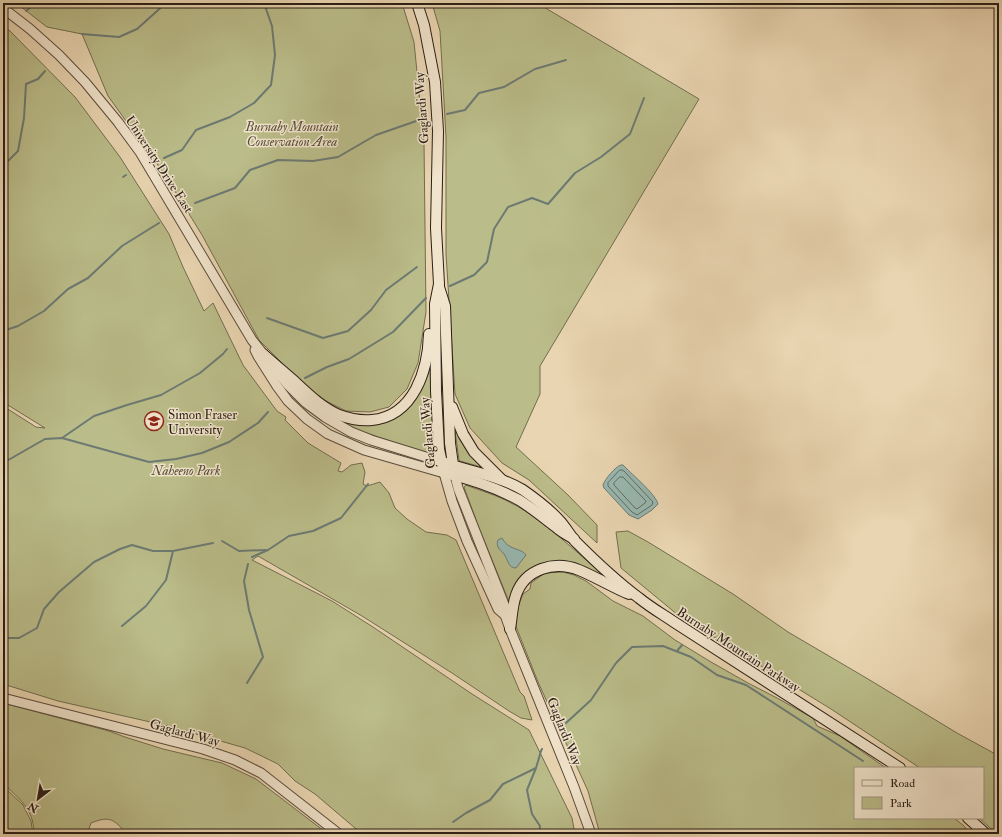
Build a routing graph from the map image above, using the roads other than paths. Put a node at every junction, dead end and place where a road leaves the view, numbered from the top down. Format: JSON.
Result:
{"nodes":[{"id":1,"x":417,"y":3,"type":"edge"},
{"id":2,"x":3,"y":8,"type":"edge"},
{"id":3,"x":439,"y":284,"type":"junction"},
{"id":4,"x":435,"y":310,"type":"junction"},
{"id":5,"x":252,"y":340,"type":"junction"},
{"id":6,"x":263,"y":354,"type":"junction"},
{"id":7,"x":449,"y":398,"type":"junction"},
{"id":8,"x":442,"y":462,"type":"junction"},
{"id":9,"x":454,"y":471,"type":"junction"},
{"id":10,"x":444,"y":473,"type":"junction"},
{"id":11,"x":504,"y":481,"type":"junction"},
{"id":12,"x":574,"y":539,"type":"junction"},
{"id":13,"x":638,"y":598,"type":"junction"},
{"id":14,"x":505,"y":615,"type":"junction"},
{"id":15,"x":510,"y":629,"type":"junction"},
{"id":16,"x":3,"y":698,"type":"edge"},
{"id":17,"x":898,"y":767,"type":"edge"},
{"id":18,"x":969,"y":819,"type":"edge"},
{"id":19,"x":340,"y":834,"type":"edge"},
{"id":20,"x":591,"y":834,"type":"edge"},
{"id":21,"x":986,"y":834,"type":"edge"}],
"edges":[{"from":1,"to":3,"type":"main road","name":"Gaglardi Way"},
{"from":2,"to":5,"type":"street","name":"University Drive East"},
{"from":3,"to":4,"type":"main road","name":"Gaglardi Way"},
{"from":3,"to":7,"type":"main road","name":"Gaglardi Way"},
{"from":4,"to":6,"type":"main road"},
{"from":4,"to":8,"type":"main road","name":"Gaglardi Way"},
{"from":5,"to":6,"type":"street","name":"University Drive East"},
{"from":5,"to":10,"type":"street","name":"University Drive East"},
{"from":6,"to":8,"type":"street","name":"University Drive East"},
{"from":7,"to":9,"type":"main road","name":"Gaglardi Way"},
{"from":7,"to":11,"type":"main road"},
{"from":8,"to":9,"type":"main road","name":"University Drive East"},
{"from":8,"to":10,"type":"main road","name":"Gaglardi Way"},
{"from":9,"to":10,"type":"main road","name":"University Drive East"},
{"from":9,"to":11,"type":"main road","name":"Burnaby Mountain Parkway"},
{"from":9,"to":12,"type":"main road","name":"Burnaby Mountain Parkway"},
{"from":9,"to":14,"type":"street","name":"Gaglardi Way"},
{"from":10,"to":14,"type":"street","name":"Gaglardi Way"},
{"from":11,"to":12,"type":"main road","name":"Burnaby Mountain Parkway"},
{"from":12,"to":13,"type":"main road","name":"Burnaby Mountain Parkway"},
{"from":13,"to":15,"type":"main road"},
{"from":13,"to":17,"type":"main road","name":"Burnaby Mountain Parkway"},
{"from":14,"to":15,"type":"street","name":"Gaglardi Way"},
{"from":15,"to":20,"type":"street","name":"Gaglardi Way"},
{"from":16,"to":19,"type":"street","name":"Gaglardi Way"},
{"from":18,"to":21,"type":"main road"}]}
